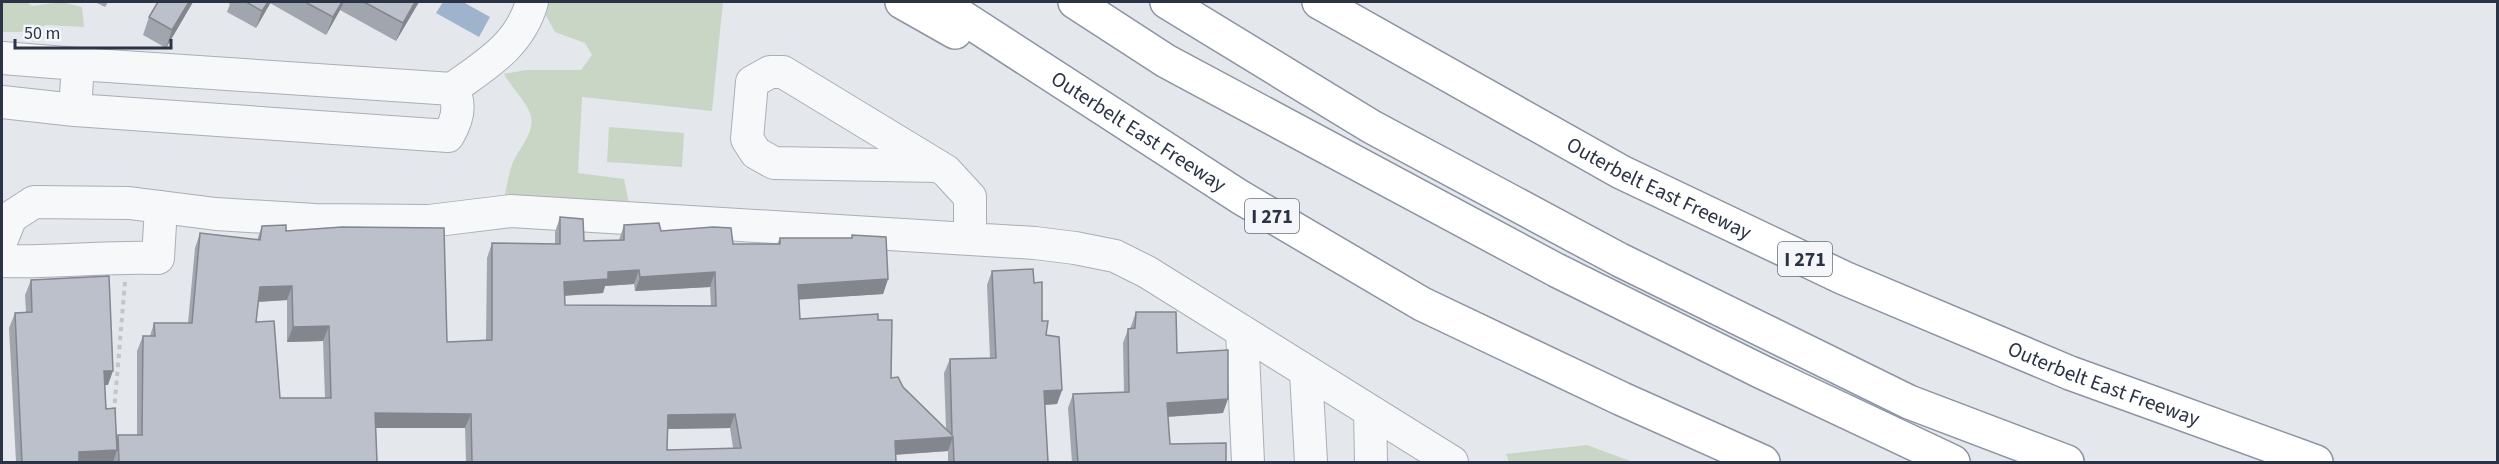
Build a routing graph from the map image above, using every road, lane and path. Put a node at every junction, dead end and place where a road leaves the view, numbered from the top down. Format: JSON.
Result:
{"nodes":[{"id":1,"x":532,"y":2,"type":"edge"},
{"id":2,"x":902,"y":2,"type":"edge"},
{"id":3,"x":939,"y":2,"type":"edge"},
{"id":4,"x":1075,"y":2,"type":"edge"},
{"id":5,"x":1167,"y":2,"type":"edge"},
{"id":6,"x":1319,"y":2,"type":"edge"},
{"id":7,"x":2,"y":58,"type":"edge"},
{"id":8,"x":65,"y":63,"type":"junction"},
{"id":9,"x":284,"y":78,"type":"junction"},
{"id":10,"x":452,"y":88,"type":"junction"},
{"id":11,"x":2,"y":102,"type":"edge"},
{"id":12,"x":62,"y":108,"type":"junction"},
{"id":13,"x":281,"y":124,"type":"junction"},
{"id":14,"x":938,"y":166,"type":"junction"},
{"id":15,"x":1240,"y":197,"type":"junction"},
{"id":16,"x":161,"y":207,"type":"junction"},
{"id":17,"x":2,"y":239,"type":"edge"},
{"id":18,"x":969,"y":239,"type":"junction"},
{"id":19,"x":144,"y":257,"type":"junction"},
{"id":20,"x":2,"y":261,"type":"edge"},
{"id":21,"x":1242,"y":331,"type":"junction"},
{"id":22,"x":1306,"y":372,"type":"junction"},
{"id":23,"x":1370,"y":411,"type":"junction"},
{"id":24,"x":114,"y":414,"type":"edge"},
{"id":25,"x":1437,"y":458,"type":"edge"},
{"id":26,"x":1248,"y":462,"type":"edge"},
{"id":27,"x":1311,"y":462,"type":"edge"},
{"id":28,"x":1371,"y":462,"type":"edge"},
{"id":29,"x":1763,"y":462,"type":"edge"},
{"id":30,"x":1953,"y":462,"type":"edge"},
{"id":31,"x":2067,"y":462,"type":"edge"},
{"id":32,"x":2316,"y":462,"type":"edge"}],
"edges":[{"from":1,"to":10,"type":"street"},
{"from":2,"to":15,"type":"highway"},
{"from":3,"to":15,"type":"highway","name":"Outerbelt East Freeway","number":"I 271"},
{"from":4,"to":30,"type":"highway"},
{"from":5,"to":31,"type":"highway"},
{"from":6,"to":32,"type":"highway","name":"Outerbelt East Freeway","number":"I 271"},
{"from":7,"to":8,"type":"street"},
{"from":8,"to":9,"type":"street"},
{"from":8,"to":12,"type":"street"},
{"from":9,"to":10,"type":"street"},
{"from":9,"to":13,"type":"street"},
{"from":10,"to":13,"type":"street"},
{"from":11,"to":12,"type":"street"},
{"from":12,"to":13,"type":"street"},
{"from":14,"to":14,"type":"street"},
{"from":14,"to":18,"type":"street"},
{"from":15,"to":29,"type":"highway","name":"Outerbelt East Freeway","number":"I 271"},
{"from":16,"to":17,"type":"street"},
{"from":16,"to":18,"type":"street"},
{"from":16,"to":19,"type":"street"},
{"from":18,"to":21,"type":"street"},
{"from":19,"to":20,"type":"street"},
{"from":19,"to":24,"type":"path"},
{"from":21,"to":22,"type":"street"},
{"from":21,"to":26,"type":"street"},
{"from":22,"to":23,"type":"street"},
{"from":22,"to":27,"type":"street"},
{"from":23,"to":25,"type":"street"},
{"from":23,"to":28,"type":"street"}]}
